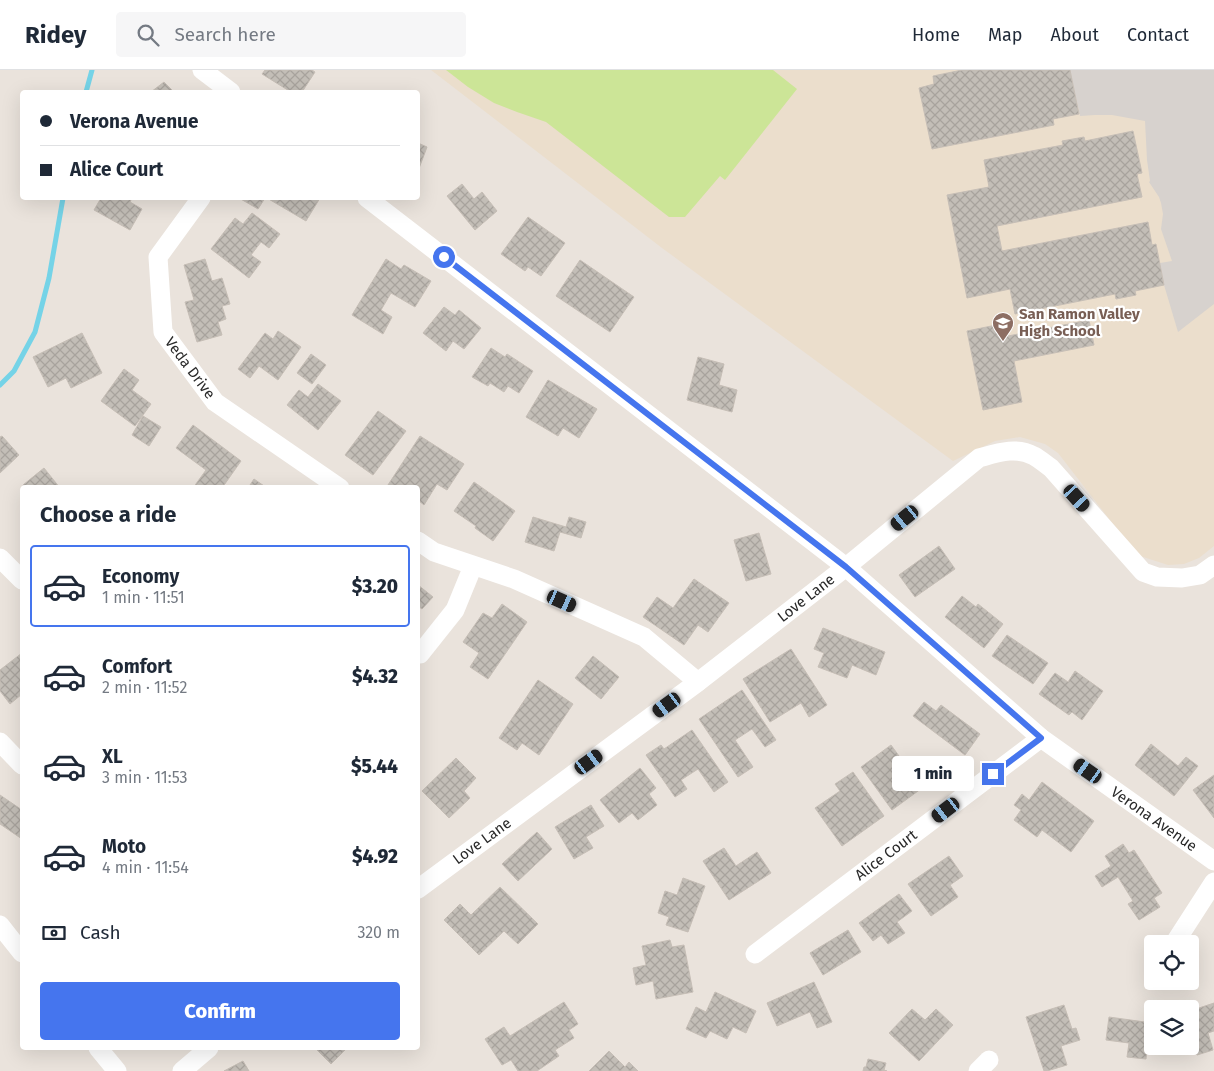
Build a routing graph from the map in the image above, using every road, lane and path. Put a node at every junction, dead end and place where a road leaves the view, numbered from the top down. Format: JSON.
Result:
{"nodes":[{"id":1,"x":202,"y":70,"type":"edge"},
{"id":2,"x":228,"y":90,"type":"edge"},
{"id":3,"x":200,"y":200,"type":"edge"},
{"id":4,"x":370,"y":200,"type":"edge"},
{"id":5,"x":336,"y":485,"type":"edge"},
{"id":6,"x":420,"y":542,"type":"edge"},
{"id":7,"x":0,"y":558,"type":"edge"},
{"id":8,"x":1214,"y":565,"type":"edge"},
{"id":9,"x":473,"y":566,"type":"junction"},
{"id":10,"x":846,"y":567,"type":"junction"},
{"id":11,"x":20,"y":578,"type":"edge"},
{"id":12,"x":420,"y":654,"type":"edge"},
{"id":13,"x":698,"y":682,"type":"junction"},
{"id":14,"x":1041,"y":738,"type":"junction"},
{"id":15,"x":0,"y":742,"type":"edge"},
{"id":16,"x":20,"y":763,"type":"edge"},
{"id":17,"x":1214,"y":861,"type":"edge"},
{"id":18,"x":1214,"y":882,"type":"edge"},
{"id":19,"x":420,"y":887,"type":"edge"},
{"id":20,"x":0,"y":925,"type":"edge"},
{"id":21,"x":1180,"y":935,"type":"edge"},
{"id":22,"x":20,"y":951,"type":"edge"},
{"id":23,"x":755,"y":954,"type":"dead end"},
{"id":24,"x":100,"y":1050,"type":"edge"},
{"id":25,"x":207,"y":1050,"type":"edge"},
{"id":26,"x":117,"y":1071,"type":"edge"},
{"id":27,"x":182,"y":1071,"type":"edge"}],
"edges":[{"from":1,"to":2,"type":"street"},
{"from":3,"to":5,"type":"street","name":"Veda Drive"},
{"from":4,"to":10,"type":"street","name":"Verona Avenue"},
{"from":6,"to":9,"type":"street"},
{"from":7,"to":11,"type":"street"},
{"from":8,"to":10,"type":"street","name":"Love Lane"},
{"from":9,"to":12,"type":"street"},
{"from":9,"to":13,"type":"street"},
{"from":10,"to":13,"type":"street","name":"Love Lane"},
{"from":10,"to":14,"type":"street","name":"Verona Avenue"},
{"from":13,"to":19,"type":"street","name":"Love Lane"},
{"from":14,"to":17,"type":"street","name":"Verona Avenue"},
{"from":14,"to":23,"type":"street","name":"Alice Court"},
{"from":15,"to":16,"type":"street"},
{"from":18,"to":21,"type":"street"},
{"from":20,"to":22,"type":"street"},
{"from":24,"to":26,"type":"street"},
{"from":25,"to":27,"type":"street"}]}
